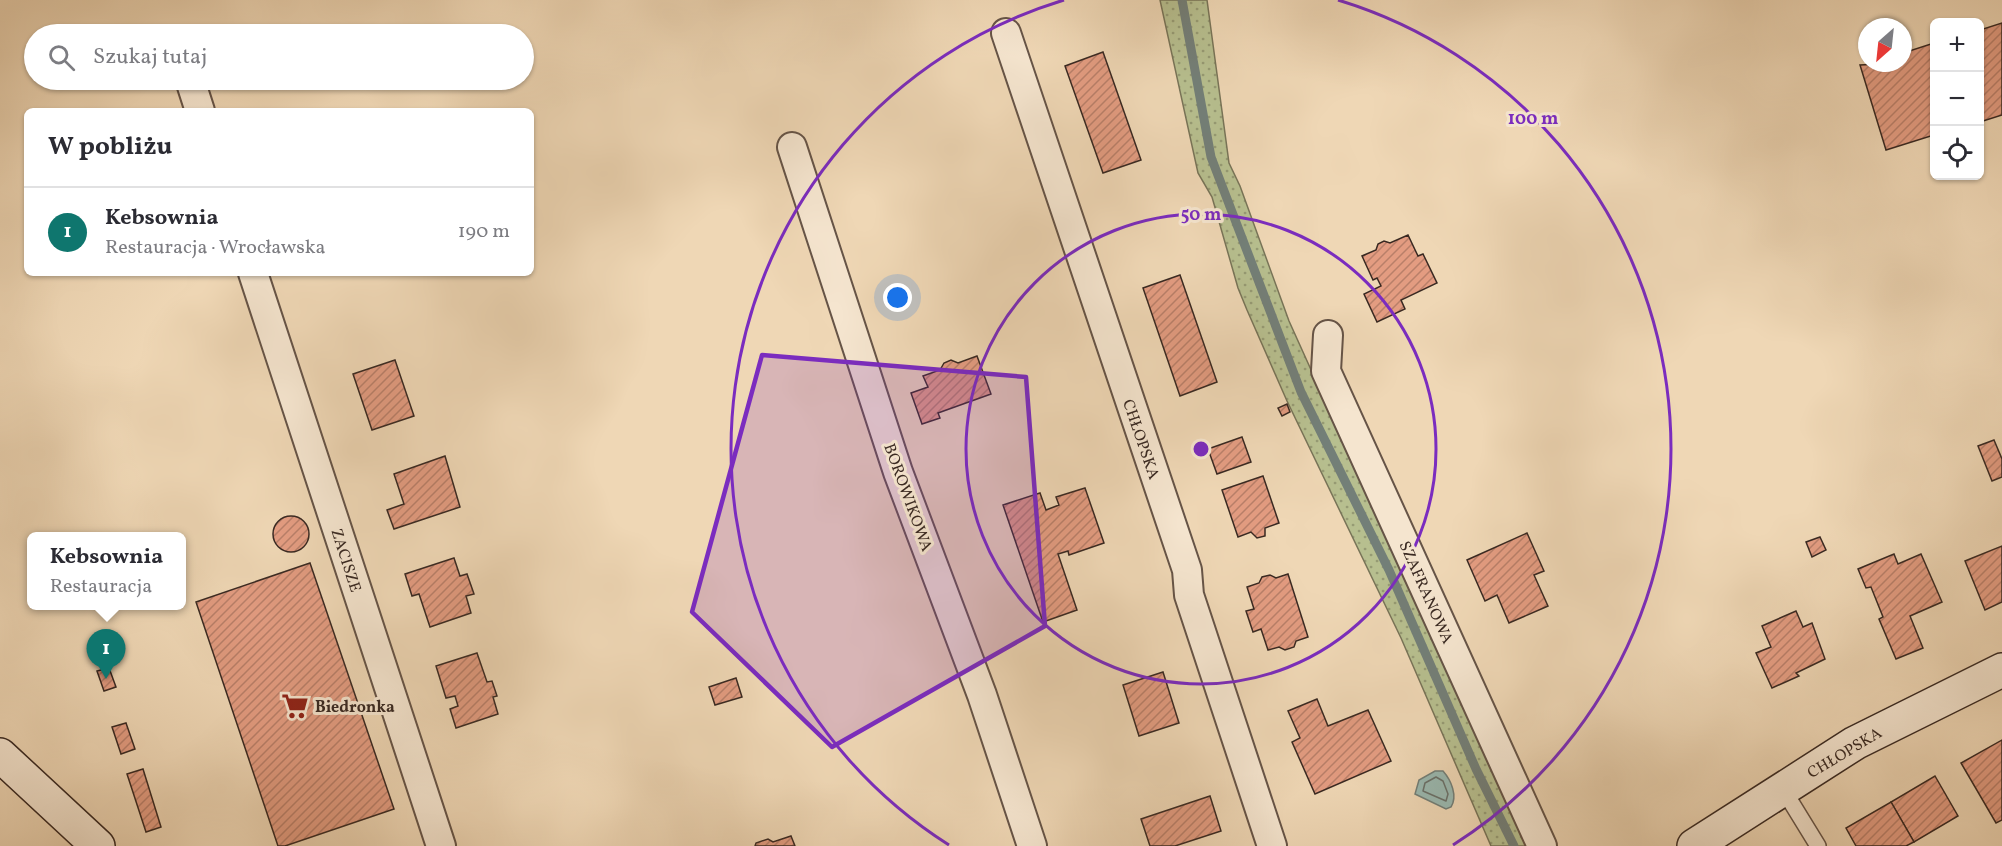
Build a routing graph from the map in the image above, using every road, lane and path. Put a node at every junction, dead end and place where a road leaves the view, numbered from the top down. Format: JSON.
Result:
{"nodes":[{"id":1,"x":1006,"y":33,"type":"dead end"},
{"id":2,"x":193,"y":90,"type":"edge"},
{"id":3,"x":199,"y":108,"type":"edge"},
{"id":4,"x":792,"y":147,"type":"dead end"},
{"id":5,"x":254,"y":276,"type":"edge"},
{"id":6,"x":1328,"y":334,"type":"dead end"},
{"id":7,"x":2002,"y":670,"type":"edge"},
{"id":8,"x":0,"y":754,"type":"edge"},
{"id":9,"x":1783,"y":789,"type":"junction"},
{"id":10,"x":98,"y":846,"type":"edge"},
{"id":11,"x":441,"y":846,"type":"edge"},
{"id":12,"x":1032,"y":846,"type":"edge"},
{"id":13,"x":1272,"y":846,"type":"edge"},
{"id":14,"x":1542,"y":846,"type":"edge"},
{"id":15,"x":1694,"y":846,"type":"edge"},
{"id":16,"x":1818,"y":846,"type":"edge"}],
"edges":[{"from":1,"to":13,"type":"street","name":"CHŁOPSKA"},
{"from":2,"to":3,"type":"street"},
{"from":4,"to":12,"type":"street","name":"BOROWIKOWA"},
{"from":5,"to":11,"type":"street","name":"ZACISZE"},
{"from":6,"to":14,"type":"street","name":"SZAFRANOWA"},
{"from":7,"to":9,"type":"street","name":"CHŁOPSKA"},
{"from":8,"to":10,"type":"street"},
{"from":9,"to":15,"type":"street","name":"CHŁOPSKA"},
{"from":9,"to":16,"type":"lane"}]}
